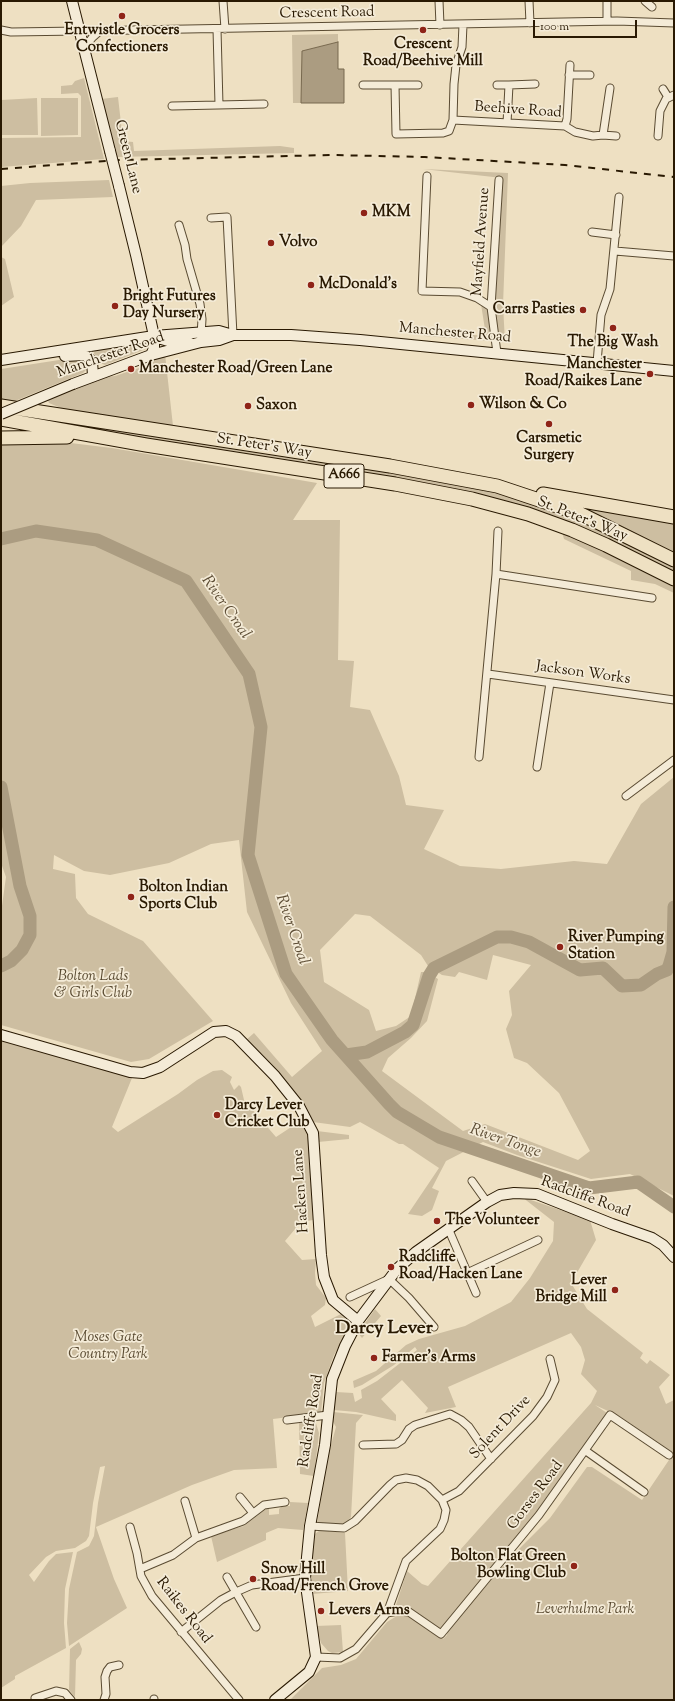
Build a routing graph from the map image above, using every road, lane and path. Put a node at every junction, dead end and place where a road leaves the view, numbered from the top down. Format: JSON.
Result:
{"nodes":[{"id":1,"x":72,"y":1,"type":"edge"},
{"id":2,"x":223,"y":1,"type":"edge"},
{"id":3,"x":439,"y":1,"type":"edge"},
{"id":4,"x":529,"y":1,"type":"edge"},
{"id":5,"x":607,"y":1,"type":"edge"},
{"id":6,"x":643,"y":2,"type":"edge"},
{"id":7,"x":652,"y":7,"type":"dead end"},
{"id":8,"x":607,"y":21,"type":"junction"},
{"id":9,"x":530,"y":23,"type":"junction"},
{"id":10,"x":674,"y":23,"type":"edge"},
{"id":11,"x":463,"y":25,"type":"junction"},
{"id":12,"x":440,"y":26,"type":"junction"},
{"id":13,"x":221,"y":29,"type":"junction"},
{"id":14,"x":1,"y":30,"type":"edge"},
{"id":15,"x":101,"y":30,"type":"junction"},
{"id":16,"x":80,"y":31,"type":"junction"},
{"id":17,"x":84,"y":48,"type":"junction"},
{"id":18,"x":570,"y":64,"type":"dead end"},
{"id":19,"x":569,"y":75,"type":"junction"},
{"id":20,"x":590,"y":75,"type":"dead end"},
{"id":21,"x":535,"y":84,"type":"dead end"},
{"id":22,"x":363,"y":85,"type":"dead end"},
{"id":23,"x":395,"y":85,"type":"junction"},
{"id":24,"x":418,"y":85,"type":"dead end"},
{"id":25,"x":496,"y":85,"type":"dead end"},
{"id":26,"x":509,"y":85,"type":"junction"},
{"id":27,"x":610,"y":88,"type":"dead end"},
{"id":28,"x":663,"y":89,"type":"dead end"},
{"id":29,"x":671,"y":96,"type":"edge"},
{"id":30,"x":219,"y":105,"type":"junction"},
{"id":31,"x":172,"y":106,"type":"dead end"},
{"id":32,"x":259,"y":106,"type":"dead end"},
{"id":33,"x":453,"y":120,"type":"junction"},
{"id":34,"x":507,"y":123,"type":"junction"},
{"id":35,"x":565,"y":126,"type":"junction"},
{"id":36,"x":603,"y":135,"type":"junction"},
{"id":37,"x":616,"y":136,"type":"dead end"},
{"id":38,"x":658,"y":137,"type":"dead end"},
{"id":39,"x":427,"y":176,"type":"dead end"},
{"id":40,"x":499,"y":180,"type":"dead end"},
{"id":41,"x":619,"y":197,"type":"dead end"},
{"id":42,"x":211,"y":218,"type":"dead end"},
{"id":43,"x":179,"y":225,"type":"dead end"},
{"id":44,"x":592,"y":232,"type":"dead end"},
{"id":45,"x":616,"y":235,"type":"junction"},
{"id":46,"x":615,"y":251,"type":"junction"},
{"id":47,"x":674,"y":256,"type":"edge"},
{"id":48,"x":491,"y":307,"type":"junction"},
{"id":49,"x":150,"y":320,"type":"junction"},
{"id":50,"x":233,"y":335,"type":"junction"},
{"id":51,"x":154,"y":336,"type":"junction"},
{"id":52,"x":201,"y":337,"type":"junction"},
{"id":53,"x":134,"y":339,"type":"junction"},
{"id":54,"x":497,"y":353,"type":"junction"},
{"id":55,"x":151,"y":354,"type":"junction"},
{"id":56,"x":12,"y":359,"type":"junction"},
{"id":57,"x":1,"y":360,"type":"edge"},
{"id":58,"x":596,"y":363,"type":"junction"},
{"id":59,"x":674,"y":370,"type":"edge"},
{"id":60,"x":93,"y":376,"type":"junction"},
{"id":61,"x":1,"y":406,"type":"edge"},
{"id":62,"x":1,"y":414,"type":"edge"},
{"id":63,"x":1,"y":420,"type":"edge"},
{"id":64,"x":1,"y":438,"type":"edge"},
{"id":65,"x":146,"y":446,"type":"junction"},
{"id":66,"x":498,"y":486,"type":"junction"},
{"id":67,"x":674,"y":517,"type":"edge"},
{"id":68,"x":498,"y":531,"type":"dead end"},
{"id":69,"x":674,"y":560,"type":"edge"},
{"id":70,"x":496,"y":574,"type":"junction"},
{"id":71,"x":674,"y":579,"type":"edge"},
{"id":72,"x":652,"y":598,"type":"dead end"},
{"id":73,"x":488,"y":674,"type":"junction"},
{"id":74,"x":550,"y":683,"type":"junction"},
{"id":75,"x":674,"y":700,"type":"edge"},
{"id":76,"x":479,"y":757,"type":"dead end"},
{"id":77,"x":674,"y":760,"type":"edge"},
{"id":78,"x":537,"y":767,"type":"dead end"},
{"id":79,"x":626,"y":796,"type":"dead end"},
{"id":80,"x":1,"y":1036,"type":"edge"},
{"id":81,"x":472,"y":1181,"type":"dead end"},
{"id":82,"x":487,"y":1202,"type":"junction"},
{"id":83,"x":448,"y":1228,"type":"junction"},
{"id":84,"x":538,"y":1240,"type":"dead end"},
{"id":85,"x":674,"y":1257,"type":"edge"},
{"id":86,"x":467,"y":1272,"type":"junction"},
{"id":87,"x":389,"y":1280,"type":"junction"},
{"id":88,"x":476,"y":1293,"type":"dead end"},
{"id":89,"x":350,"y":1297,"type":"dead end"},
{"id":90,"x":358,"y":1321,"type":"junction"},
{"id":91,"x":434,"y":1327,"type":"dead end"},
{"id":92,"x":550,"y":1359,"type":"dead end"},
{"id":93,"x":328,"y":1413,"type":"junction"},
{"id":94,"x":287,"y":1420,"type":"dead end"},
{"id":95,"x":363,"y":1445,"type":"dead end"},
{"id":96,"x":586,"y":1451,"type":"junction"},
{"id":97,"x":669,"y":1455,"type":"dead end"},
{"id":98,"x":491,"y":1459,"type":"junction"},
{"id":99,"x":644,"y":1492,"type":"dead end"},
{"id":100,"x":240,"y":1497,"type":"dead end"},
{"id":101,"x":442,"y":1500,"type":"junction"},
{"id":102,"x":186,"y":1501,"type":"dead end"},
{"id":103,"x":285,"y":1502,"type":"dead end"},
{"id":104,"x":274,"y":1504,"type":"junction"},
{"id":105,"x":274,"y":1512,"type":"dead end"},
{"id":106,"x":253,"y":1513,"type":"junction"},
{"id":107,"x":310,"y":1526,"type":"junction"},
{"id":108,"x":123,"y":1535,"type":"dead end"},
{"id":109,"x":196,"y":1538,"type":"junction"},
{"id":110,"x":140,"y":1569,"type":"junction"},
{"id":111,"x":228,"y":1577,"type":"dead end"},
{"id":112,"x":305,"y":1578,"type":"junction"},
{"id":113,"x":236,"y":1592,"type":"junction"},
{"id":114,"x":387,"y":1613,"type":"junction"},
{"id":115,"x":256,"y":1627,"type":"dead end"},
{"id":116,"x":181,"y":1632,"type":"junction"},
{"id":117,"x":316,"y":1657,"type":"junction"},
{"id":118,"x":119,"y":1665,"type":"dead end"},
{"id":119,"x":35,"y":1698,"type":"dead end"},
{"id":120,"x":44,"y":1698,"type":"edge"},
{"id":121,"x":71,"y":1700,"type":"edge"},
{"id":122,"x":104,"y":1700,"type":"edge"},
{"id":123,"x":238,"y":1700,"type":"edge"},
{"id":124,"x":274,"y":1700,"type":"edge"}],
"edges":[{"from":1,"to":16,"type":"main road","name":"Green Lane"},
{"from":2,"to":13,"type":"street"},
{"from":3,"to":12,"type":"street"},
{"from":4,"to":9,"type":"street"},
{"from":5,"to":8,"type":"street"},
{"from":6,"to":7,"type":"street"},
{"from":8,"to":9,"type":"street","name":"Crescent Road"},
{"from":8,"to":10,"type":"street","name":"Crescent Road"},
{"from":9,"to":11,"type":"street","name":"Crescent Road"},
{"from":11,"to":12,"type":"street","name":"Crescent Road"},
{"from":11,"to":33,"type":"street"},
{"from":12,"to":13,"type":"street","name":"Crescent Road"},
{"from":13,"to":15,"type":"street","name":"Crescent Road"},
{"from":13,"to":30,"type":"street"},
{"from":14,"to":16,"type":"street","name":"Crescent Road"},
{"from":15,"to":16,"type":"street","name":"Crescent Road"},
{"from":15,"to":17,"type":"street"},
{"from":16,"to":17,"type":"main road","name":"Green Lane"},
{"from":17,"to":49,"type":"main road","name":"Green Lane","bridge":true},
{"from":18,"to":19,"type":"street"},
{"from":19,"to":20,"type":"street"},
{"from":19,"to":35,"type":"street"},
{"from":21,"to":26,"type":"street"},
{"from":22,"to":23,"type":"street"},
{"from":23,"to":24,"type":"street"},
{"from":23,"to":33,"type":"street"},
{"from":25,"to":26,"type":"street"},
{"from":26,"to":34,"type":"street"},
{"from":27,"to":36,"type":"street"},
{"from":28,"to":29,"type":"street"},
{"from":29,"to":38,"type":"street"},
{"from":30,"to":31,"type":"street"},
{"from":30,"to":32,"type":"street"},
{"from":33,"to":34,"type":"street","name":"Beehive Road"},
{"from":34,"to":35,"type":"street","name":"Beehive Road"},
{"from":35,"to":36,"type":"street","name":"Beehive Road"},
{"from":36,"to":37,"type":"street","name":"Beehive Road"},
{"from":39,"to":48,"type":"street"},
{"from":40,"to":48,"type":"street","name":"Mayfield Avenue"},
{"from":41,"to":45,"type":"street"},
{"from":42,"to":50,"type":"street"},
{"from":43,"to":52,"type":"street"},
{"from":44,"to":45,"type":"street"},
{"from":45,"to":46,"type":"street"},
{"from":46,"to":47,"type":"street"},
{"from":46,"to":58,"type":"street"},
{"from":48,"to":54,"type":"street","name":"Mayfield Avenue"},
{"from":49,"to":51,"type":"main road","name":"Green Lane"},
{"from":49,"to":53,"type":"main road"},
{"from":50,"to":52,"type":"main road","name":"Manchester Road"},
{"from":50,"to":54,"type":"main road","name":"Manchester Road"},
{"from":51,"to":52,"type":"main road"},
{"from":51,"to":53,"type":"main road","name":"Manchester Road"},
{"from":51,"to":55,"type":"main road","name":"Green Lane"},
{"from":52,"to":55,"type":"main road","name":"Manchester Road"},
{"from":53,"to":56,"type":"main road","name":"Manchester Road"},
{"from":54,"to":58,"type":"main road","name":"Manchester Road"},
{"from":55,"to":60,"type":"main road","name":"Manchester Road"},
{"from":56,"to":57,"type":"main road","name":"Manchester Road"},
{"from":56,"to":60,"type":"main road"},
{"from":58,"to":59,"type":"main road","name":"Manchester Road"},
{"from":60,"to":62,"type":"main road","name":"Manchester Road","bridge":true},
{"from":61,"to":66,"type":"highway","name":"St. Peter's Way","number":"A666"},
{"from":63,"to":65,"type":"highway","name":"St. Peter's Way","number":"A666"},
{"from":64,"to":65,"type":"highway"},
{"from":65,"to":71,"type":"highway","name":"St. Peter's Way","number":"A666"},
{"from":66,"to":67,"type":"highway"},
{"from":66,"to":69,"type":"highway","name":"St. Peter's Way","number":"A666"},
{"from":68,"to":70,"type":"street"},
{"from":70,"to":72,"type":"street"},
{"from":70,"to":73,"type":"street"},
{"from":73,"to":74,"type":"street","name":"Jackson Works"},
{"from":73,"to":76,"type":"street"},
{"from":74,"to":75,"type":"street","name":"Jackson Works"},
{"from":74,"to":78,"type":"street"},
{"from":77,"to":79,"type":"street"},
{"from":80,"to":90,"type":"main road","name":"Hacken Lane"},
{"from":81,"to":82,"type":"street"},
{"from":82,"to":83,"type":"main road","name":"Radcliffe Road"},
{"from":82,"to":85,"type":"main road","name":"Radcliffe Road"},
{"from":83,"to":86,"type":"street"},
{"from":83,"to":87,"type":"main road","name":"Radcliffe Road"},
{"from":84,"to":86,"type":"street"},
{"from":86,"to":88,"type":"street"},
{"from":87,"to":89,"type":"street"},
{"from":87,"to":90,"type":"main road","name":"Radcliffe Road"},
{"from":87,"to":91,"type":"street"},
{"from":90,"to":93,"type":"main road","name":"Radcliffe Road"},
{"from":92,"to":98,"type":"street","name":"Solent Drive"},
{"from":93,"to":94,"type":"street"},
{"from":93,"to":107,"type":"main road","name":"Radcliffe Road"},
{"from":95,"to":98,"type":"street"},
{"from":96,"to":97,"type":"street","name":"Gorses Road"},
{"from":96,"to":99,"type":"street"},
{"from":96,"to":114,"type":"street","name":"Gorses Road"},
{"from":98,"to":101,"type":"street","name":"Solent Drive"},
{"from":100,"to":106,"type":"street"},
{"from":101,"to":107,"type":"street"},
{"from":101,"to":114,"type":"street"},
{"from":102,"to":109,"type":"street"},
{"from":103,"to":104,"type":"street"},
{"from":104,"to":105,"type":"street"},
{"from":104,"to":106,"type":"street"},
{"from":106,"to":109,"type":"street"},
{"from":107,"to":112,"type":"main road","name":"Radcliffe Road"},
{"from":108,"to":110,"type":"street","name":"Raikes Road"},
{"from":109,"to":110,"type":"street"},
{"from":110,"to":116,"type":"street","name":"Raikes Road"},
{"from":111,"to":113,"type":"street"},
{"from":112,"to":113,"type":"street"},
{"from":112,"to":117,"type":"main road","name":"Radcliffe Road"},
{"from":113,"to":115,"type":"street"},
{"from":113,"to":116,"type":"street"},
{"from":114,"to":117,"type":"street"},
{"from":116,"to":123,"type":"street","name":"Raikes Road"},
{"from":117,"to":124,"type":"main road"},
{"from":118,"to":122,"type":"street"},
{"from":119,"to":120,"type":"street"},
{"from":120,"to":121,"type":"street"}]}
